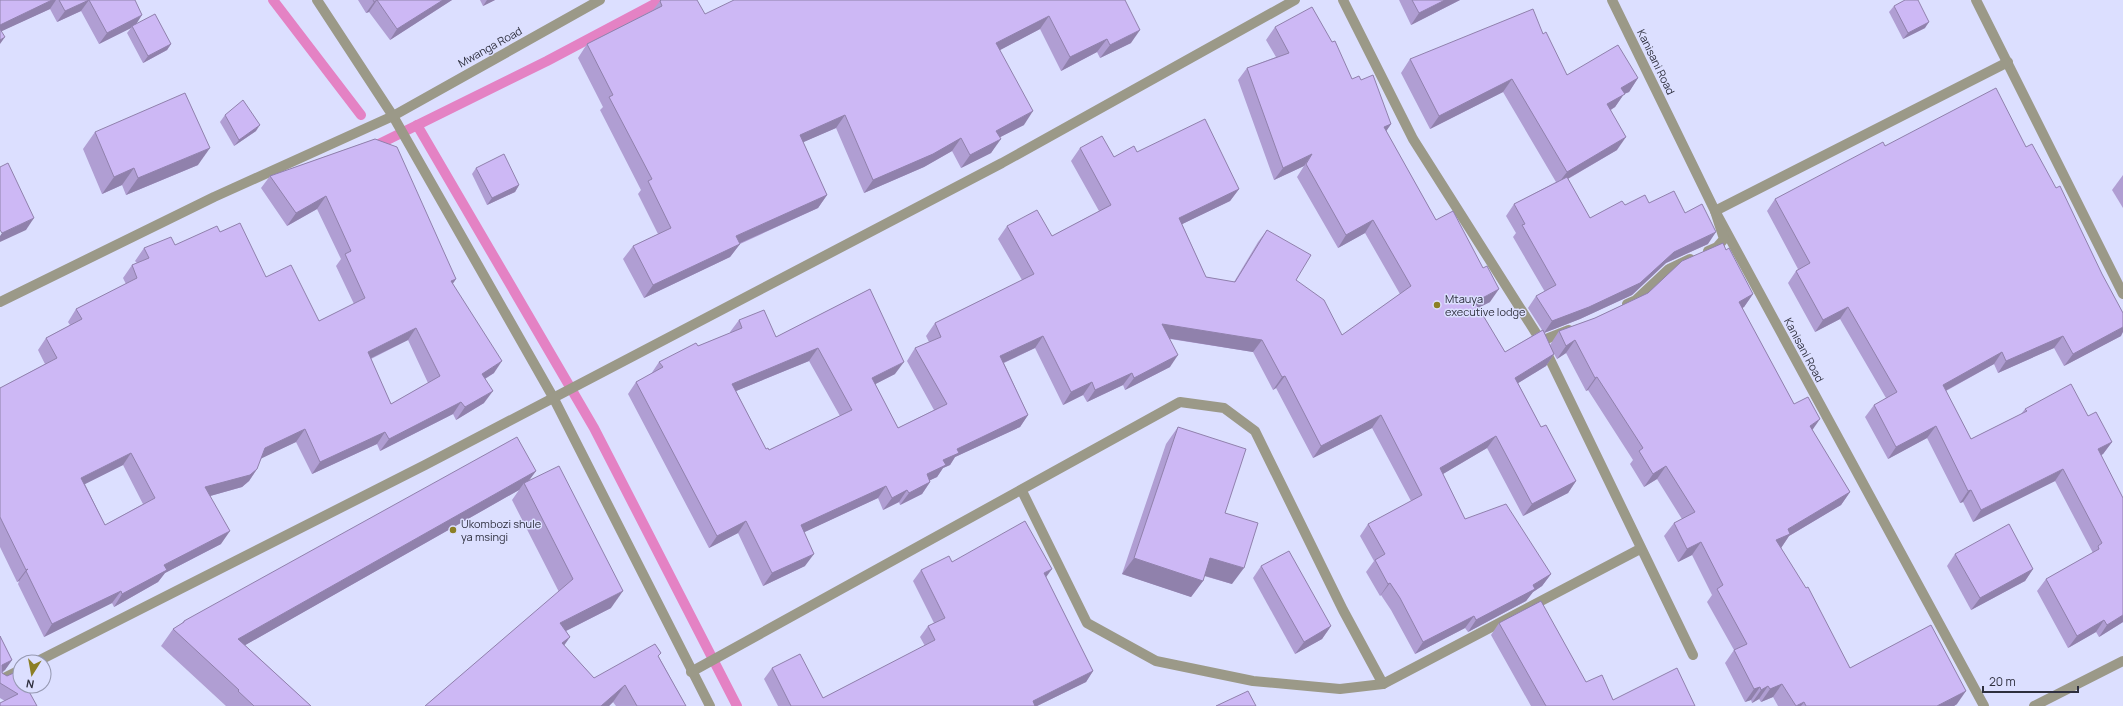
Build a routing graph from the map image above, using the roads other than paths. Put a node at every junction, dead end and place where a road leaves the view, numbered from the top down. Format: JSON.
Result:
{"nodes":[{"id":1,"x":317,"y":0,"type":"edge"},
{"id":2,"x":600,"y":0,"type":"edge"},
{"id":3,"x":1295,"y":0,"type":"edge"},
{"id":4,"x":1344,"y":0,"type":"edge"},
{"id":5,"x":1612,"y":0,"type":"edge"},
{"id":6,"x":1976,"y":0,"type":"edge"},
{"id":7,"x":2008,"y":62,"type":"junction"},
{"id":8,"x":393,"y":116,"type":"junction"},
{"id":9,"x":1715,"y":211,"type":"junction"},
{"id":10,"x":2123,"y":294,"type":"edge"},
{"id":11,"x":0,"y":302,"type":"edge"},
{"id":12,"x":1616,"y":309,"type":"edge"},
{"id":13,"x":1576,"y":328,"type":"edge"},
{"id":14,"x":1542,"y":341,"type":"junction"},
{"id":15,"x":553,"y":397,"type":"junction"},
{"id":16,"x":1022,"y":491,"type":"junction"},
{"id":17,"x":1640,"y":549,"type":"junction"},
{"id":18,"x":52,"y":654,"type":"edge"},
{"id":19,"x":1693,"y":655,"type":"dead end"},
{"id":20,"x":2123,"y":661,"type":"edge"},
{"id":21,"x":692,"y":672,"type":"junction"},
{"id":22,"x":12,"y":674,"type":"edge"},
{"id":23,"x":0,"y":680,"type":"edge"},
{"id":24,"x":1383,"y":684,"type":"junction"},
{"id":25,"x":710,"y":706,"type":"edge"},
{"id":26,"x":1984,"y":706,"type":"edge"},
{"id":27,"x":2034,"y":706,"type":"edge"}],
"edges":[{"from":1,"to":8,"type":"street"},
{"from":2,"to":8,"type":"street","name":"Mwanga Road"},
{"from":3,"to":15,"type":"street"},
{"from":4,"to":14,"type":"street"},
{"from":5,"to":9,"type":"street","name":"Kanisani Road"},
{"from":6,"to":7,"type":"street"},
{"from":7,"to":9,"type":"street"},
{"from":7,"to":10,"type":"street"},
{"from":8,"to":11,"type":"street","name":"Mwanga Road"},
{"from":8,"to":15,"type":"street"},
{"from":9,"to":12,"type":"street"},
{"from":9,"to":26,"type":"street","name":"Kanisani Road"},
{"from":13,"to":14,"type":"street"},
{"from":14,"to":17,"type":"street"},
{"from":15,"to":18,"type":"street"},
{"from":15,"to":21,"type":"street"},
{"from":16,"to":21,"type":"street"},
{"from":16,"to":24,"type":"street"},
{"from":16,"to":24,"type":"street"},
{"from":17,"to":19,"type":"street"},
{"from":17,"to":24,"type":"street"},
{"from":20,"to":27,"type":"street"},
{"from":21,"to":25,"type":"street"},
{"from":22,"to":23,"type":"street"}]}
